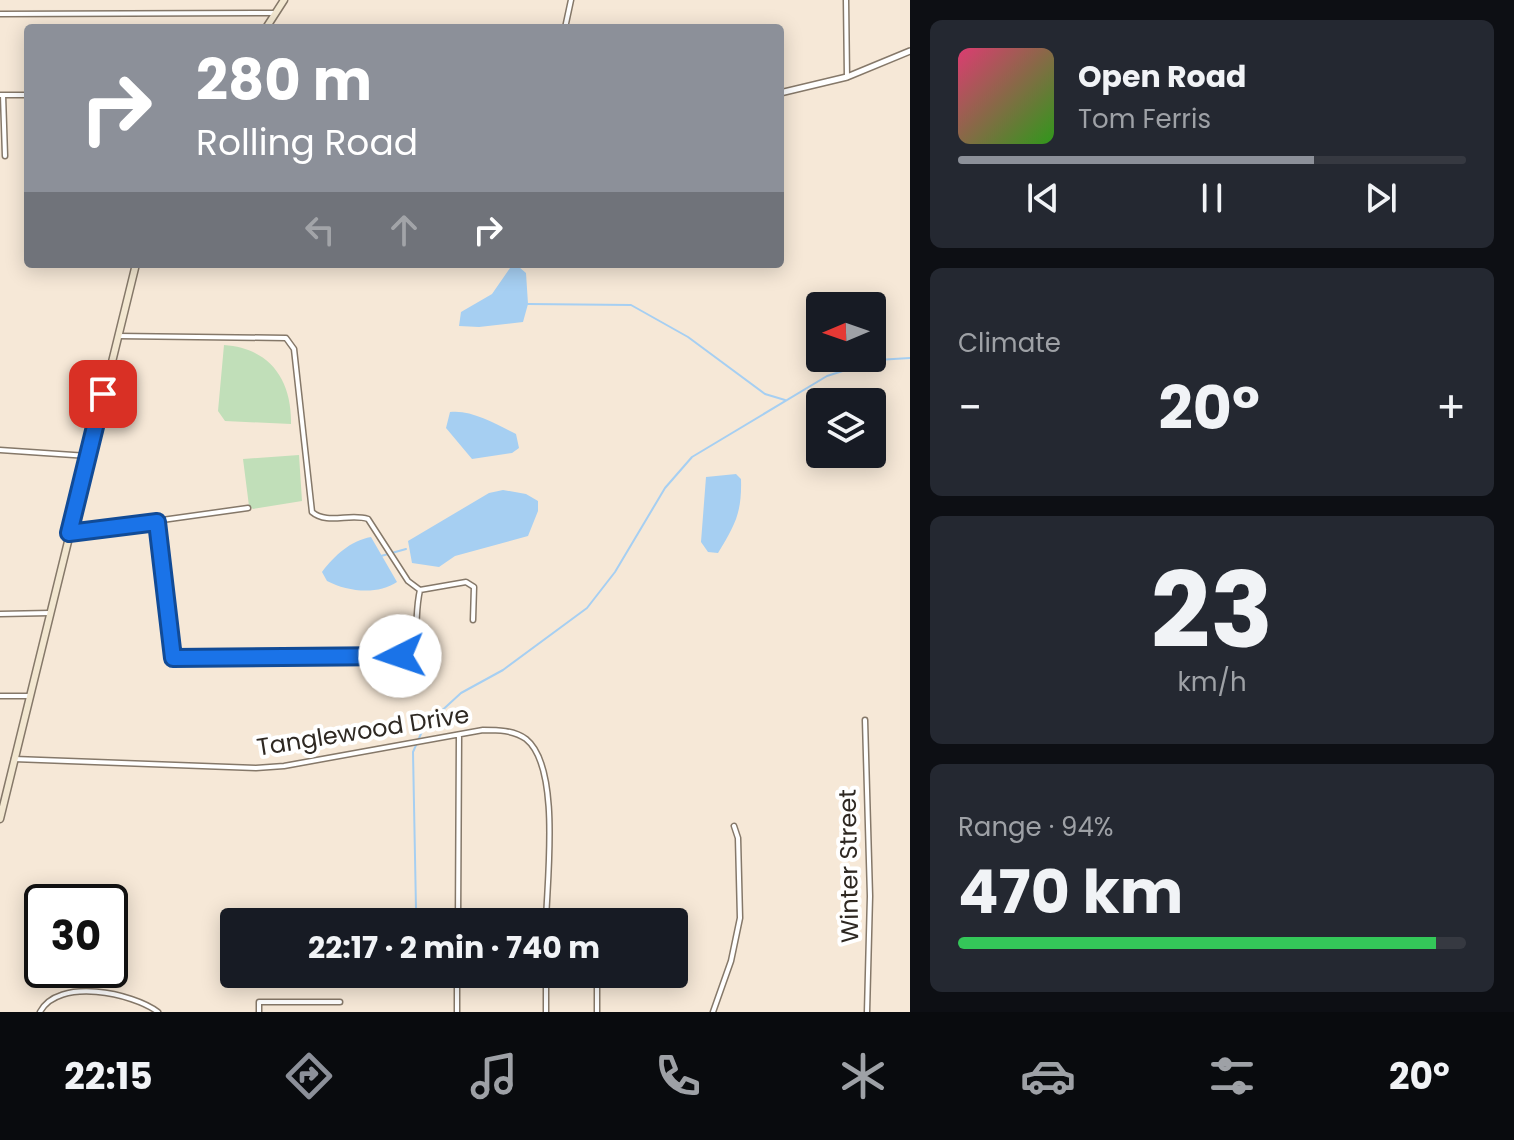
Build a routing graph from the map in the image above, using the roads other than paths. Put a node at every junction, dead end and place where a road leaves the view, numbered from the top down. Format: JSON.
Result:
{"nodes":[{"id":1,"x":284,"y":0,"type":"edge"},
{"id":2,"x":571,"y":0,"type":"edge"},
{"id":3,"x":846,"y":0,"type":"edge"},
{"id":4,"x":277,"y":13,"type":"junction"},
{"id":5,"x":0,"y":14,"type":"edge"},
{"id":6,"x":269,"y":24,"type":"edge"},
{"id":7,"x":566,"y":24,"type":"edge"},
{"id":8,"x":910,"y":51,"type":"edge"},
{"id":9,"x":847,"y":77,"type":"junction"},
{"id":10,"x":784,"y":92,"type":"edge"},
{"id":11,"x":2,"y":95,"type":"edge"},
{"id":12,"x":24,"y":95,"type":"edge"},
{"id":13,"x":5,"y":156,"type":"dead end"},
{"id":14,"x":135,"y":268,"type":"edge"},
{"id":15,"x":118,"y":336,"type":"junction"},
{"id":16,"x":0,"y":450,"type":"edge"},
{"id":17,"x":88,"y":456,"type":"junction"},
{"id":18,"x":248,"y":508,"type":"dead end"},
{"id":19,"x":157,"y":522,"type":"junction"},
{"id":20,"x":69,"y":533,"type":"junction"},
{"id":21,"x":420,"y":590,"type":"junction"},
{"id":22,"x":50,"y":613,"type":"junction"},
{"id":23,"x":0,"y":614,"type":"edge"},
{"id":24,"x":473,"y":620,"type":"dead end"},
{"id":25,"x":0,"y":696,"type":"edge"},
{"id":26,"x":29,"y":696,"type":"junction"},
{"id":27,"x":865,"y":720,"type":"dead end"},
{"id":28,"x":459,"y":735,"type":"junction"},
{"id":29,"x":14,"y":759,"type":"junction"},
{"id":30,"x":0,"y":819,"type":"edge"},
{"id":31,"x":734,"y":826,"type":"dead end"},
{"id":32,"x":458,"y":908,"type":"edge"},
{"id":33,"x":546,"y":908,"type":"edge"},
{"id":34,"x":457,"y":988,"type":"edge"},
{"id":35,"x":546,"y":988,"type":"edge"},
{"id":36,"x":597,"y":988,"type":"edge"},
{"id":37,"x":340,"y":1002,"type":"dead end"},
{"id":38,"x":40,"y":1012,"type":"edge"},
{"id":39,"x":158,"y":1012,"type":"edge"},
{"id":40,"x":259,"y":1012,"type":"edge"},
{"id":41,"x":457,"y":1012,"type":"edge"},
{"id":42,"x":546,"y":1012,"type":"edge"},
{"id":43,"x":597,"y":1012,"type":"edge"},
{"id":44,"x":713,"y":1012,"type":"edge"},
{"id":45,"x":867,"y":1012,"type":"edge"}],
"edges":[{"from":1,"to":4,"type":"main road"},
{"from":2,"to":7,"type":"street"},
{"from":3,"to":9,"type":"street"},
{"from":4,"to":5,"type":"street"},
{"from":4,"to":6,"type":"main road"},
{"from":8,"to":9,"type":"street"},
{"from":9,"to":10,"type":"street"},
{"from":11,"to":12,"type":"street"},
{"from":11,"to":13,"type":"street"},
{"from":14,"to":15,"type":"main road"},
{"from":15,"to":17,"type":"main road"},
{"from":15,"to":21,"type":"street"},
{"from":16,"to":17,"type":"street"},
{"from":17,"to":20,"type":"main road"},
{"from":18,"to":19,"type":"street"},
{"from":19,"to":20,"type":"street"},
{"from":19,"to":21,"type":"street"},
{"from":20,"to":22,"type":"main road"},
{"from":21,"to":24,"type":"street"},
{"from":22,"to":23,"type":"street"},
{"from":22,"to":26,"type":"main road"},
{"from":25,"to":26,"type":"street"},
{"from":26,"to":29,"type":"main road"},
{"from":27,"to":45,"type":"street","name":"Winter Street"},
{"from":28,"to":29,"type":"street","name":"Tanglewood Drive"},
{"from":28,"to":32,"type":"street"},
{"from":28,"to":33,"type":"street","name":"Tanglewood Drive"},
{"from":29,"to":30,"type":"main road"},
{"from":31,"to":44,"type":"street"},
{"from":34,"to":41,"type":"street"},
{"from":35,"to":42,"type":"street"},
{"from":36,"to":43,"type":"street"},
{"from":37,"to":40,"type":"street"},
{"from":38,"to":39,"type":"street"}]}
